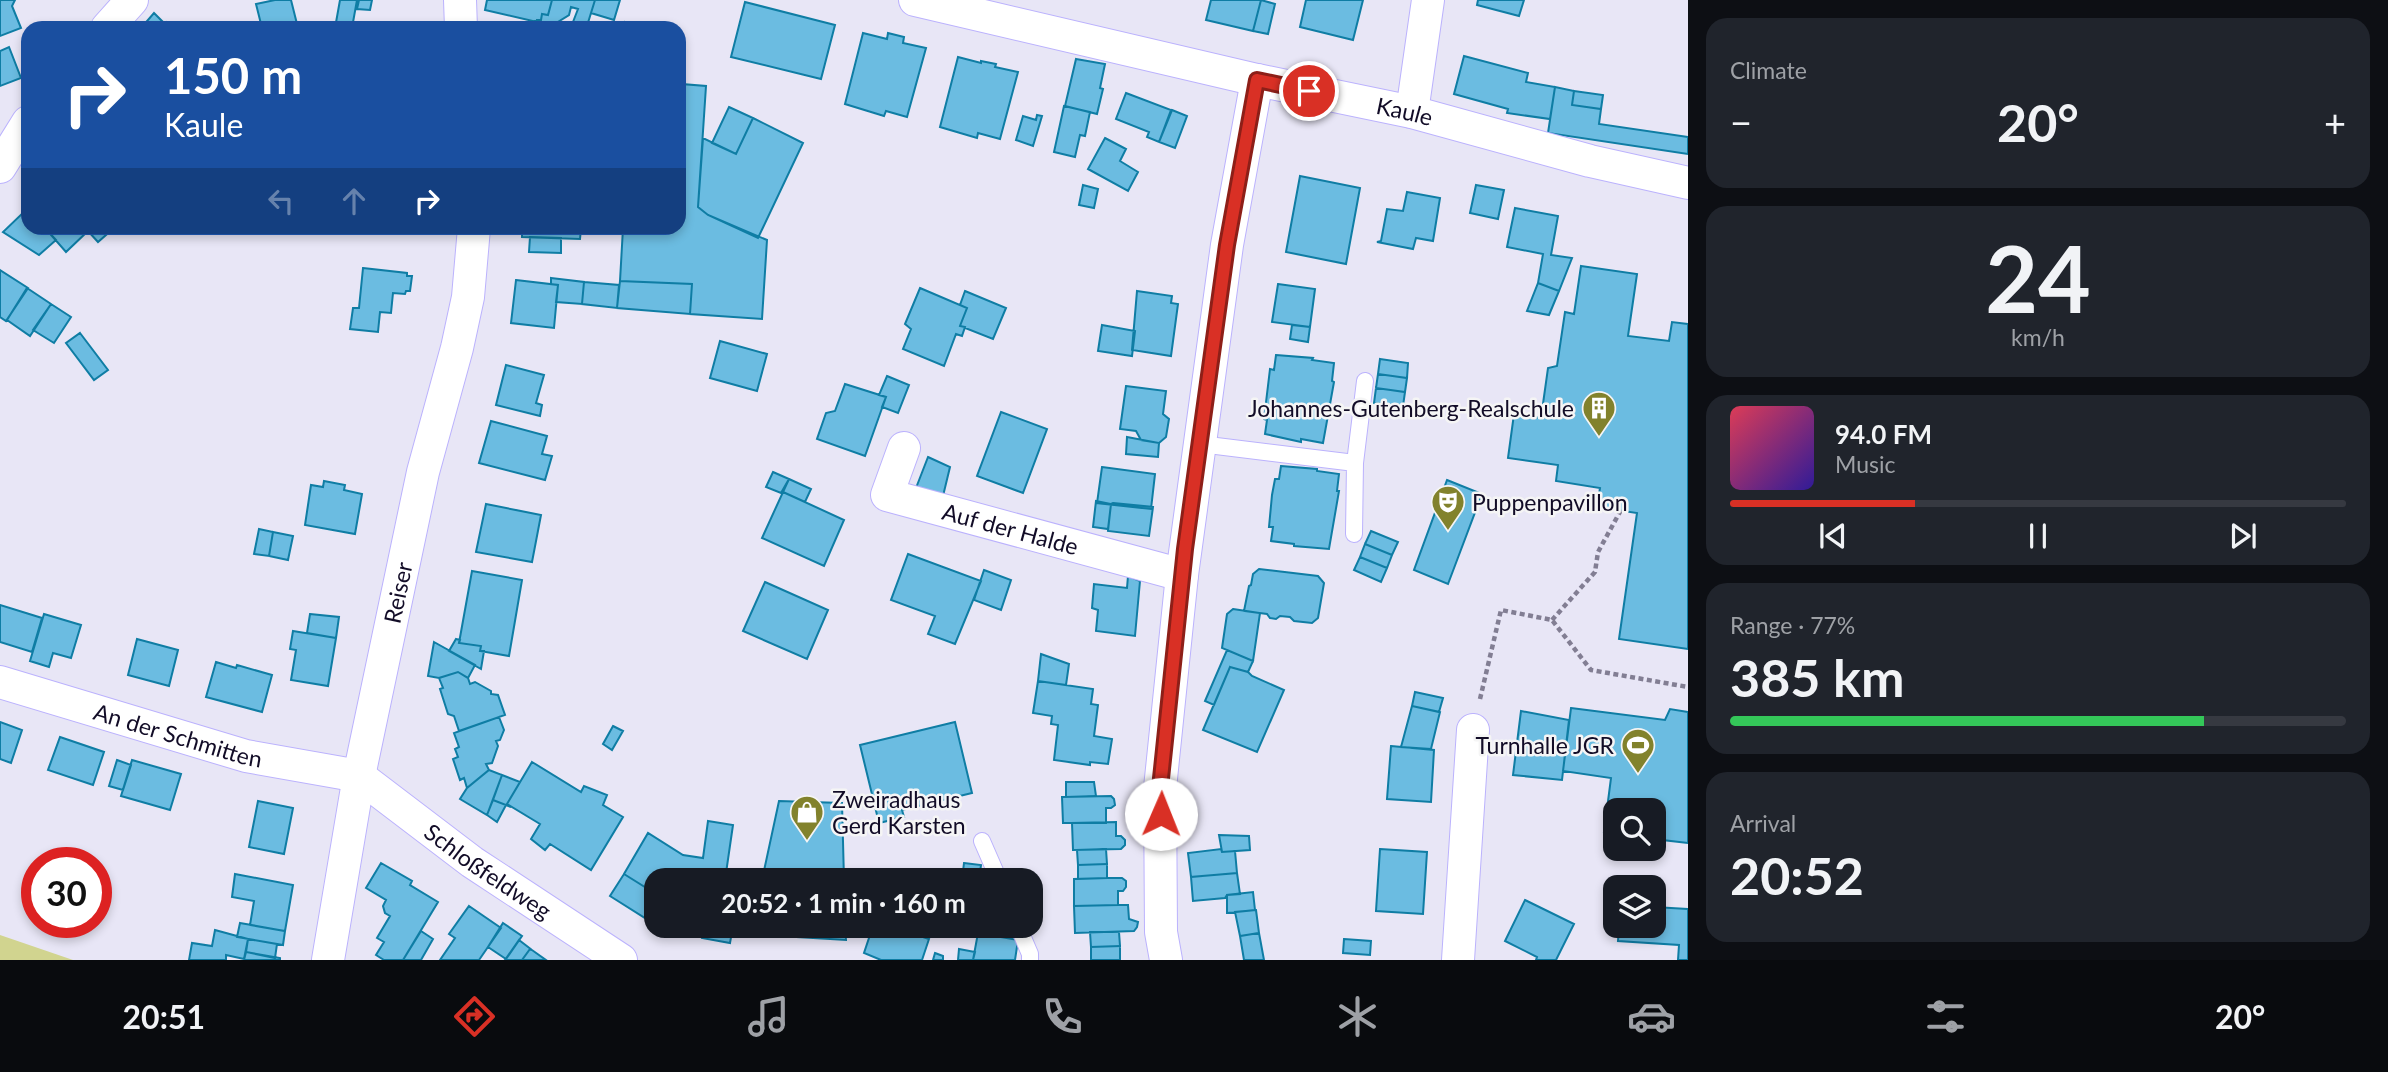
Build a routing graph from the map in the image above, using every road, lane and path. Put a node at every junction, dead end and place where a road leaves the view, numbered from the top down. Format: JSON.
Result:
{"nodes":[{"id":1,"x":132,"y":0,"type":"edge"},
{"id":2,"x":460,"y":0,"type":"edge"},
{"id":3,"x":915,"y":0,"type":"edge"},
{"id":4,"x":1428,"y":0,"type":"edge"},
{"id":5,"x":113,"y":21,"type":"edge"},
{"id":6,"x":461,"y":21,"type":"edge"},
{"id":7,"x":1257,"y":80,"type":"junction"},
{"id":8,"x":1412,"y":112,"type":"junction"},
{"id":9,"x":21,"y":132,"type":"edge"},
{"id":10,"x":0,"y":167,"type":"edge"},
{"id":11,"x":1688,"y":183,"type":"edge"},
{"id":12,"x":473,"y":235,"type":"edge"},
{"id":13,"x":1365,"y":380,"type":"dead end"},
{"id":14,"x":1200,"y":444,"type":"junction"},
{"id":15,"x":904,"y":448,"type":"dead end"},
{"id":16,"x":1355,"y":463,"type":"junction"},
{"id":17,"x":1621,"y":510,"type":"dead end"},
{"id":18,"x":1354,"y":534,"type":"dead end"},
{"id":19,"x":1182,"y":575,"type":"junction"},
{"id":20,"x":1552,"y":620,"type":"junction"},
{"id":21,"x":0,"y":681,"type":"edge"},
{"id":22,"x":1688,"y":687,"type":"edge"},
{"id":23,"x":1473,"y":730,"type":"joint"},
{"id":24,"x":359,"y":776,"type":"junction"},
{"id":25,"x":982,"y":841,"type":"dead end"},
{"id":26,"x":994,"y":868,"type":"edge"},
{"id":27,"x":1023,"y":938,"type":"edge"},
{"id":28,"x":328,"y":960,"type":"edge"},
{"id":29,"x":621,"y":960,"type":"edge"},
{"id":30,"x":1030,"y":960,"type":"edge"},
{"id":31,"x":1166,"y":960,"type":"edge"},
{"id":32,"x":1458,"y":960,"type":"edge"}],
"edges":[{"from":1,"to":5,"type":"street"},
{"from":2,"to":6,"type":"street"},
{"from":3,"to":7,"type":"street","name":"Kaule"},
{"from":4,"to":8,"type":"street"},
{"from":7,"to":8,"type":"street","name":"Kaule"},
{"from":7,"to":14,"type":"street"},
{"from":8,"to":11,"type":"street","name":"Kaule"},
{"from":9,"to":10,"type":"street"},
{"from":12,"to":24,"type":"street","name":"Reiser"},
{"from":13,"to":16,"type":"lane"},
{"from":14,"to":16,"type":"lane"},
{"from":14,"to":19,"type":"street"},
{"from":15,"to":19,"type":"street","name":"Auf der Halde"},
{"from":16,"to":18,"type":"lane"},
{"from":17,"to":20,"type":"path"},
{"from":19,"to":31,"type":"street"},
{"from":20,"to":22,"type":"path"},
{"from":20,"to":23,"type":"path"},
{"from":21,"to":24,"type":"street","name":"An der Schmitten"},
{"from":23,"to":32,"type":"street"},
{"from":24,"to":28,"type":"street","name":"Reiser"},
{"from":24,"to":29,"type":"street","name":"Schloßfeldweg"},
{"from":25,"to":26,"type":"lane"},
{"from":27,"to":30,"type":"lane"}]}
